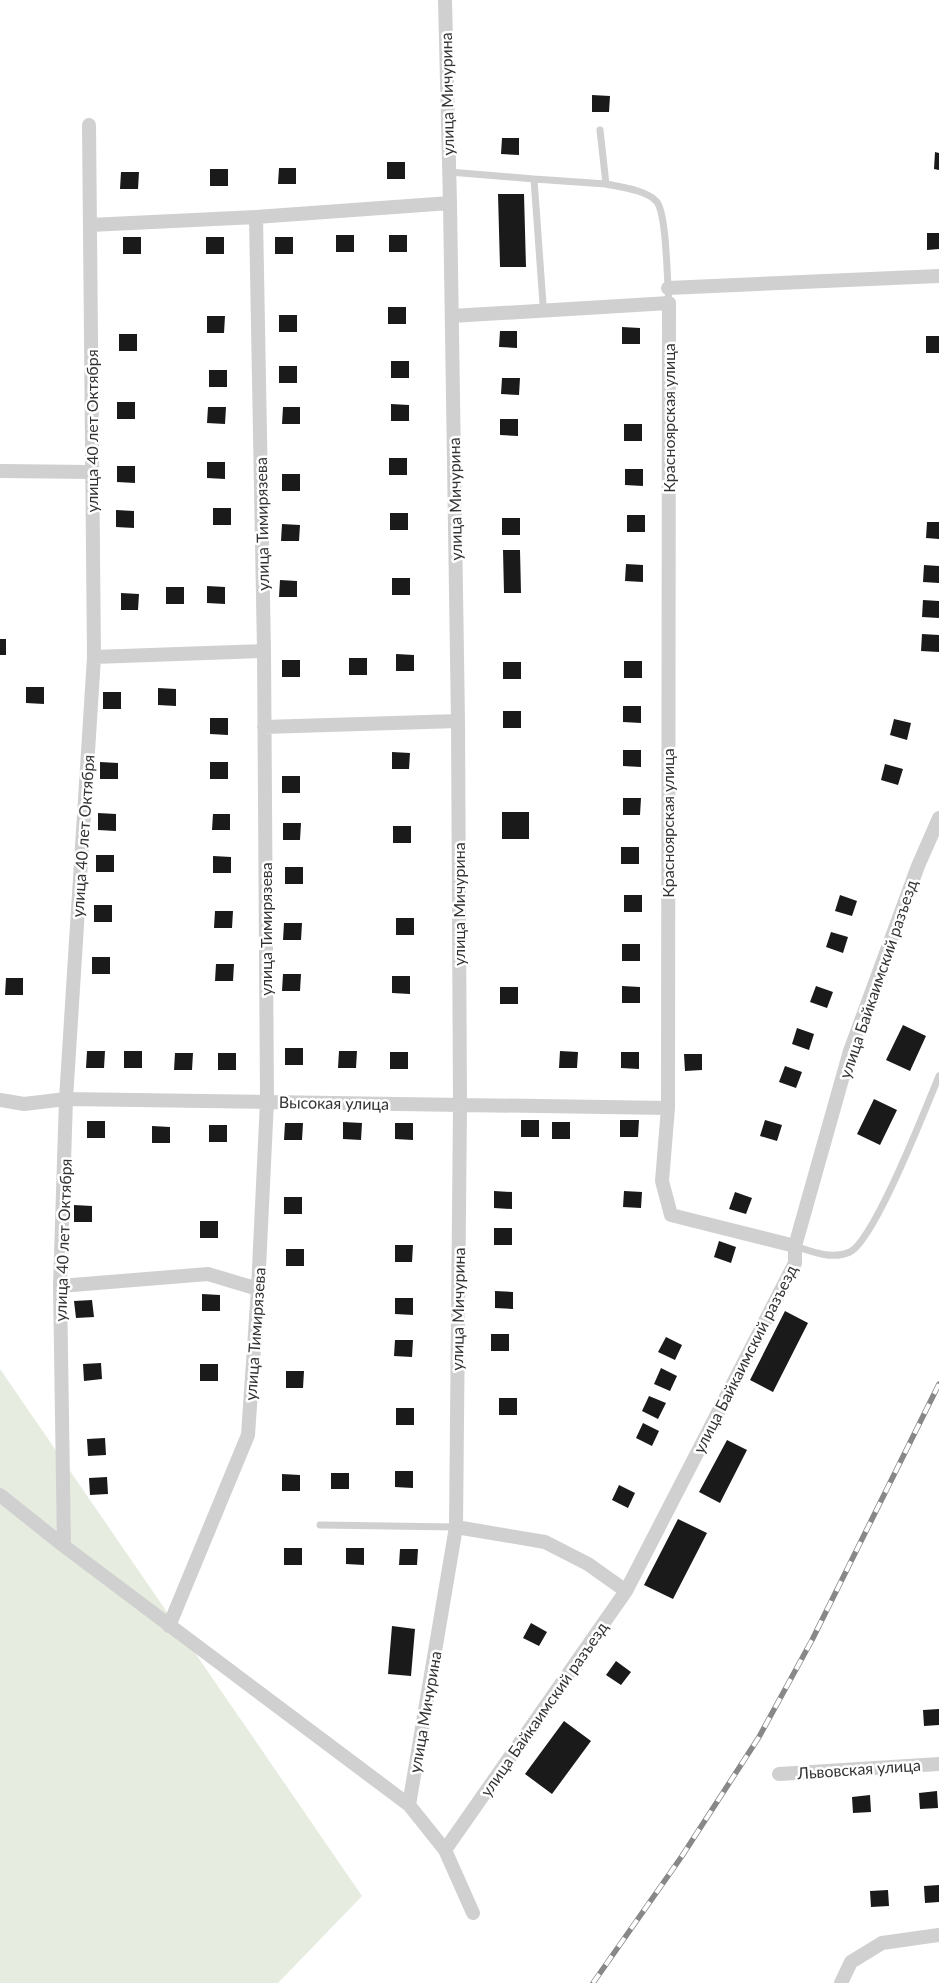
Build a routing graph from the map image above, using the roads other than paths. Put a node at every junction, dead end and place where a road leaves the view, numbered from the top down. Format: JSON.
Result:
{"nodes":[{"id":1,"x":445,"y":0,"type":"edge"},
{"id":2,"x":89,"y":125,"type":"dead end"},
{"id":3,"x":600,"y":130,"type":"dead end"},
{"id":4,"x":449,"y":172,"type":"junction"},
{"id":5,"x":534,"y":180,"type":"junction"},
{"id":6,"x":606,"y":184,"type":"junction"},
{"id":7,"x":450,"y":202,"type":"junction"},
{"id":8,"x":256,"y":217,"type":"junction"},
{"id":9,"x":90,"y":225,"type":"junction"},
{"id":10,"x":939,"y":276,"type":"edge"},
{"id":11,"x":668,"y":288,"type":"junction"},
{"id":12,"x":669,"y":303,"type":"junction"},
{"id":13,"x":543,"y":304,"type":"dead end"},
{"id":14,"x":452,"y":316,"type":"junction"},
{"id":15,"x":0,"y":471,"type":"edge"},
{"id":16,"x":92,"y":472,"type":"junction"},
{"id":17,"x":264,"y":651,"type":"junction"},
{"id":18,"x":94,"y":658,"type":"junction"},
{"id":19,"x":458,"y":721,"type":"junction"},
{"id":20,"x":264,"y":727,"type":"junction"},
{"id":21,"x":939,"y":818,"type":"edge"},
{"id":22,"x":939,"y":1076,"type":"edge"},
{"id":23,"x":66,"y":1099,"type":"junction"},
{"id":24,"x":0,"y":1100,"type":"edge"},
{"id":25,"x":267,"y":1101,"type":"junction"},
{"id":26,"x":460,"y":1106,"type":"junction"},
{"id":27,"x":668,"y":1108,"type":"junction"},
{"id":28,"x":794,"y":1246,"type":"junction"},
{"id":29,"x":60,"y":1286,"type":"junction"},
{"id":30,"x":258,"y":1289,"type":"junction"},
{"id":31,"x":0,"y":1495,"type":"edge"},
{"id":32,"x":320,"y":1525,"type":"dead end"},
{"id":33,"x":456,"y":1527,"type":"junction"},
{"id":34,"x":64,"y":1546,"type":"junction"},
{"id":35,"x":626,"y":1592,"type":"junction"},
{"id":36,"x":169,"y":1626,"type":"junction"},
{"id":37,"x":939,"y":1764,"type":"edge"},
{"id":38,"x":779,"y":1774,"type":"dead end"},
{"id":39,"x":409,"y":1805,"type":"junction"},
{"id":40,"x":445,"y":1850,"type":"junction"},
{"id":41,"x":473,"y":1913,"type":"dead end"},
{"id":42,"x":939,"y":1935,"type":"edge"},
{"id":43,"x":841,"y":1983,"type":"edge"}],
"edges":[{"from":1,"to":4,"type":"street","name":"улица Мичурина"},
{"from":2,"to":9,"type":"street","name":"улица 40 лет Октября"},
{"from":3,"to":6,"type":"lane"},
{"from":4,"to":5,"type":"lane"},
{"from":4,"to":7,"type":"street","name":"улица Мичурина"},
{"from":5,"to":6,"type":"lane"},
{"from":5,"to":13,"type":"lane"},
{"from":6,"to":11,"type":"lane"},
{"from":7,"to":8,"type":"street"},
{"from":7,"to":14,"type":"street","name":"улица Мичурина"},
{"from":8,"to":9,"type":"street"},
{"from":8,"to":17,"type":"street","name":"улица Тимирязева"},
{"from":9,"to":16,"type":"street","name":"улица 40 лет Октября"},
{"from":10,"to":11,"type":"street"},
{"from":11,"to":12,"type":"lane"},
{"from":12,"to":14,"type":"street"},
{"from":12,"to":27,"type":"street","name":"Красноярская улица"},
{"from":14,"to":19,"type":"street","name":"улица Мичурина"},
{"from":15,"to":16,"type":"street"},
{"from":16,"to":18,"type":"street","name":"улица 40 лет Октября"},
{"from":17,"to":18,"type":"street"},
{"from":17,"to":20,"type":"street","name":"улица Тимирязева"},
{"from":18,"to":23,"type":"street","name":"улица 40 лет Октября"},
{"from":19,"to":20,"type":"street"},
{"from":19,"to":26,"type":"street","name":"улица Мичурина"},
{"from":20,"to":25,"type":"street","name":"улица Тимирязева"},
{"from":21,"to":28,"type":"street","name":"улица Байкаимский разъезд"},
{"from":22,"to":28,"type":"lane"},
{"from":23,"to":24,"type":"street","name":"Высокая улица"},
{"from":23,"to":25,"type":"street","name":"Высокая улица"},
{"from":23,"to":29,"type":"street","name":"улица 40 лет Октября"},
{"from":25,"to":26,"type":"street","name":"Высокая улица"},
{"from":25,"to":30,"type":"street","name":"улица Тимирязева"},
{"from":26,"to":27,"type":"street","name":"Высокая улица"},
{"from":26,"to":33,"type":"street","name":"улица Мичурина"},
{"from":27,"to":28,"type":"street","name":"Красноярская улица"},
{"from":28,"to":35,"type":"street","name":"улица Байкаимский разъезд"},
{"from":29,"to":30,"type":"street"},
{"from":29,"to":34,"type":"street","name":"улица 40 лет Октября"},
{"from":30,"to":36,"type":"street","name":"улица Тимирязева"},
{"from":31,"to":34,"type":"street"},
{"from":32,"to":33,"type":"lane"},
{"from":33,"to":35,"type":"street"},
{"from":33,"to":39,"type":"street","name":"улица Мичурина"},
{"from":34,"to":36,"type":"street"},
{"from":35,"to":40,"type":"street","name":"улица Байкаимский разъезд"},
{"from":36,"to":39,"type":"street"},
{"from":37,"to":38,"type":"street","name":"Львовская улица"},
{"from":39,"to":40,"type":"street"},
{"from":40,"to":41,"type":"street"},
{"from":42,"to":43,"type":"street"}]}
